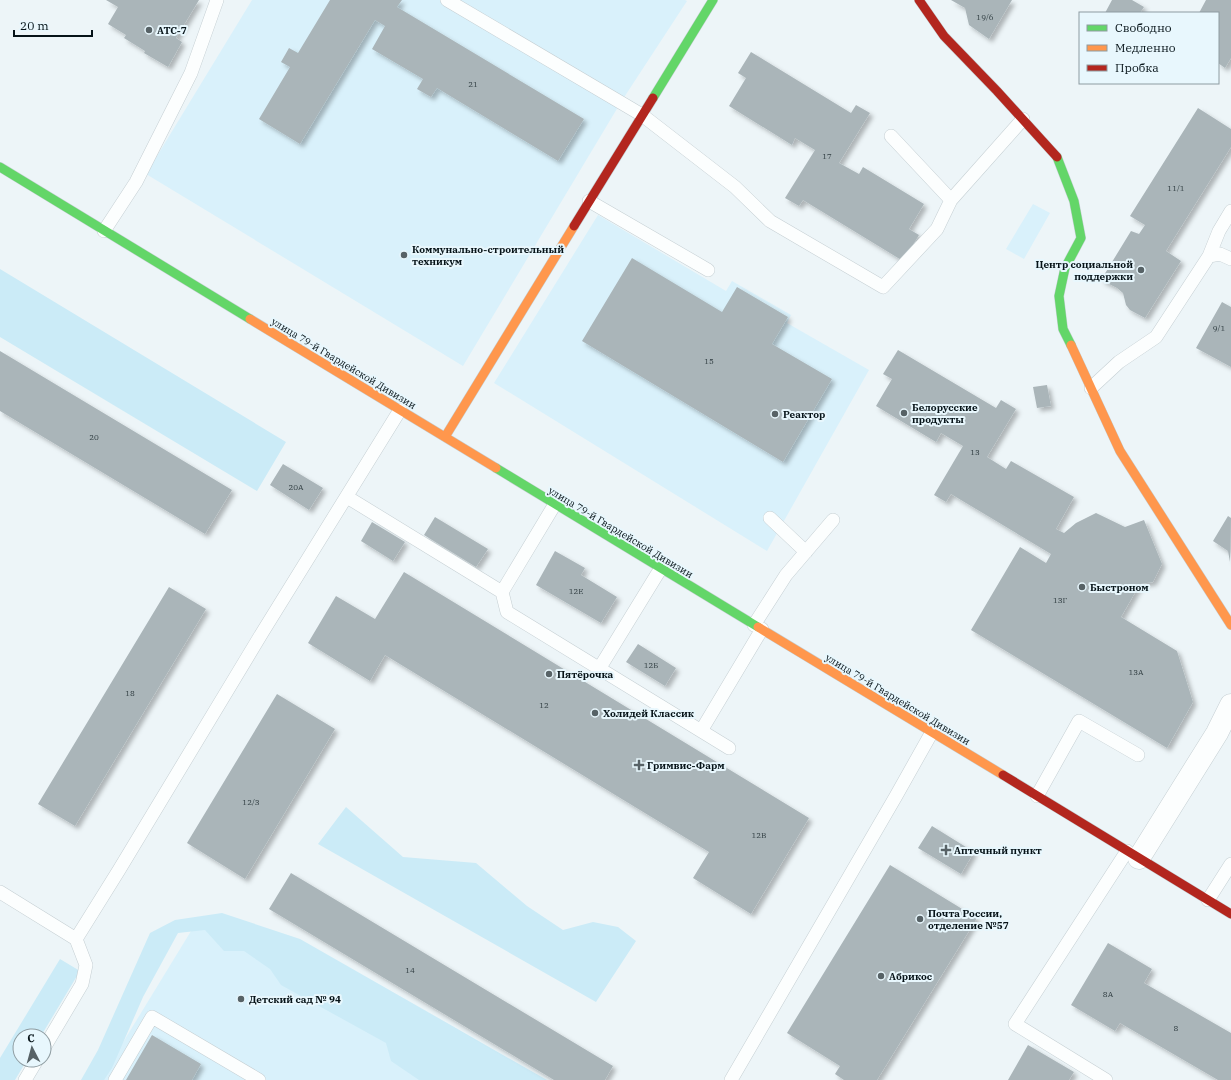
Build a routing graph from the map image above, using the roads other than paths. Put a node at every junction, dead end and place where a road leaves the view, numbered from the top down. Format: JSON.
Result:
{"nodes":[{"id":1,"x":217,"y":0,"type":"edge"},
{"id":2,"x":447,"y":0,"type":"edge"},
{"id":3,"x":713,"y":0,"type":"edge"},
{"id":4,"x":919,"y":0,"type":"edge"},
{"id":5,"x":642,"y":115,"type":"junction"},
{"id":6,"x":1023,"y":119,"type":"junction"},
{"id":7,"x":891,"y":136,"type":"dead end"},
{"id":8,"x":0,"y":167,"type":"edge"},
{"id":9,"x":950,"y":200,"type":"junction"},
{"id":10,"x":589,"y":201,"type":"junction"},
{"id":11,"x":1231,"y":211,"type":"edge"},
{"id":12,"x":104,"y":231,"type":"junction"},
{"id":13,"x":1209,"y":256,"type":"junction"},
{"id":14,"x":1231,"y":259,"type":"edge"},
{"id":15,"x":708,"y":270,"type":"dead end"},
{"id":16,"x":1091,"y":388,"type":"junction"},
{"id":17,"x":400,"y":410,"type":"junction"},
{"id":18,"x":445,"y":438,"type":"junction"},
{"id":19,"x":347,"y":497,"type":"junction"},
{"id":20,"x":555,"y":504,"type":"junction"},
{"id":21,"x":770,"y":518,"type":"dead end"},
{"id":22,"x":833,"y":520,"type":"dead end"},
{"id":23,"x":806,"y":552,"type":"junction"},
{"id":24,"x":661,"y":568,"type":"junction"},
{"id":25,"x":502,"y":592,"type":"junction"},
{"id":26,"x":1231,"y":625,"type":"edge"},
{"id":27,"x":758,"y":627,"type":"junction"},
{"id":28,"x":599,"y":669,"type":"junction"},
{"id":29,"x":1231,"y":705,"type":"edge"},
{"id":30,"x":701,"y":731,"type":"junction"},
{"id":31,"x":932,"y":732,"type":"junction"},
{"id":32,"x":1224,"y":734,"type":"edge"},
{"id":33,"x":729,"y":748,"type":"dead end"},
{"id":34,"x":1138,"y":755,"type":"dead end"},
{"id":35,"x":1037,"y":796,"type":"junction"},
{"id":36,"x":1133,"y":854,"type":"junction"},
{"id":37,"x":1231,"y":864,"type":"edge"},
{"id":38,"x":0,"y":892,"type":"edge"},
{"id":39,"x":1208,"y":900,"type":"junction"},
{"id":40,"x":1231,"y":914,"type":"edge"},
{"id":41,"x":76,"y":939,"type":"junction"},
{"id":42,"x":52,"y":1035,"type":"edge"},
{"id":43,"x":32,"y":1068,"type":"edge"},
{"id":44,"x":25,"y":1080,"type":"edge"},
{"id":45,"x":115,"y":1080,"type":"edge"},
{"id":46,"x":259,"y":1080,"type":"edge"},
{"id":47,"x":731,"y":1080,"type":"edge"},
{"id":48,"x":1106,"y":1080,"type":"edge"}],
"edges":[{"from":1,"to":12,"type":"lane"},
{"from":2,"to":5,"type":"lane"},
{"from":3,"to":5,"type":"main road"},
{"from":4,"to":6,"type":"main road"},
{"from":5,"to":9,"type":"lane"},
{"from":5,"to":10,"type":"main road"},
{"from":6,"to":9,"type":"lane"},
{"from":6,"to":16,"type":"main road"},
{"from":7,"to":9,"type":"lane"},
{"from":8,"to":12,"type":"main road","name":"улица 79-й Гвардейской Дивизии"},
{"from":10,"to":15,"type":"lane"},
{"from":10,"to":18,"type":"main road"},
{"from":11,"to":13,"type":"lane"},
{"from":12,"to":17,"type":"main road","name":"улица 79-й Гвардейской Дивизии"},
{"from":13,"to":14,"type":"lane"},
{"from":13,"to":16,"type":"lane"},
{"from":16,"to":26,"type":"main road"},
{"from":17,"to":18,"type":"main road","name":"улица 79-й Гвардейской Дивизии"},
{"from":17,"to":19,"type":"lane"},
{"from":18,"to":20,"type":"main road","name":"улица 79-й Гвардейской Дивизии"},
{"from":19,"to":25,"type":"lane"},
{"from":19,"to":41,"type":"lane"},
{"from":20,"to":24,"type":"main road","name":"улица 79-й Гвардейской Дивизии"},
{"from":20,"to":25,"type":"lane"},
{"from":21,"to":23,"type":"lane"},
{"from":22,"to":23,"type":"lane"},
{"from":23,"to":27,"type":"lane"},
{"from":24,"to":27,"type":"main road","name":"улица 79-й Гвардейской Дивизии"},
{"from":24,"to":28,"type":"lane"},
{"from":25,"to":28,"type":"lane"},
{"from":27,"to":30,"type":"lane"},
{"from":27,"to":31,"type":"main road","name":"улица 79-й Гвардейской Дивизии"},
{"from":28,"to":30,"type":"lane"},
{"from":29,"to":32,"type":"street"},
{"from":30,"to":33,"type":"lane"},
{"from":31,"to":35,"type":"main road","name":"улица 79-й Гвардейской Дивизии"},
{"from":31,"to":47,"type":"lane"},
{"from":32,"to":36,"type":"street"},
{"from":34,"to":35,"type":"lane"},
{"from":35,"to":36,"type":"main road","name":"улица 79-й Гвардейской Дивизии"},
{"from":36,"to":39,"type":"main road","name":"улица 79-й Гвардейской Дивизии"},
{"from":36,"to":48,"type":"lane"},
{"from":37,"to":39,"type":"lane"},
{"from":38,"to":41,"type":"lane"},
{"from":39,"to":40,"type":"main road","name":"улица 79-й Гвардейской Дивизии"},
{"from":41,"to":42,"type":"lane"},
{"from":43,"to":44,"type":"lane"},
{"from":45,"to":46,"type":"lane"}]}
